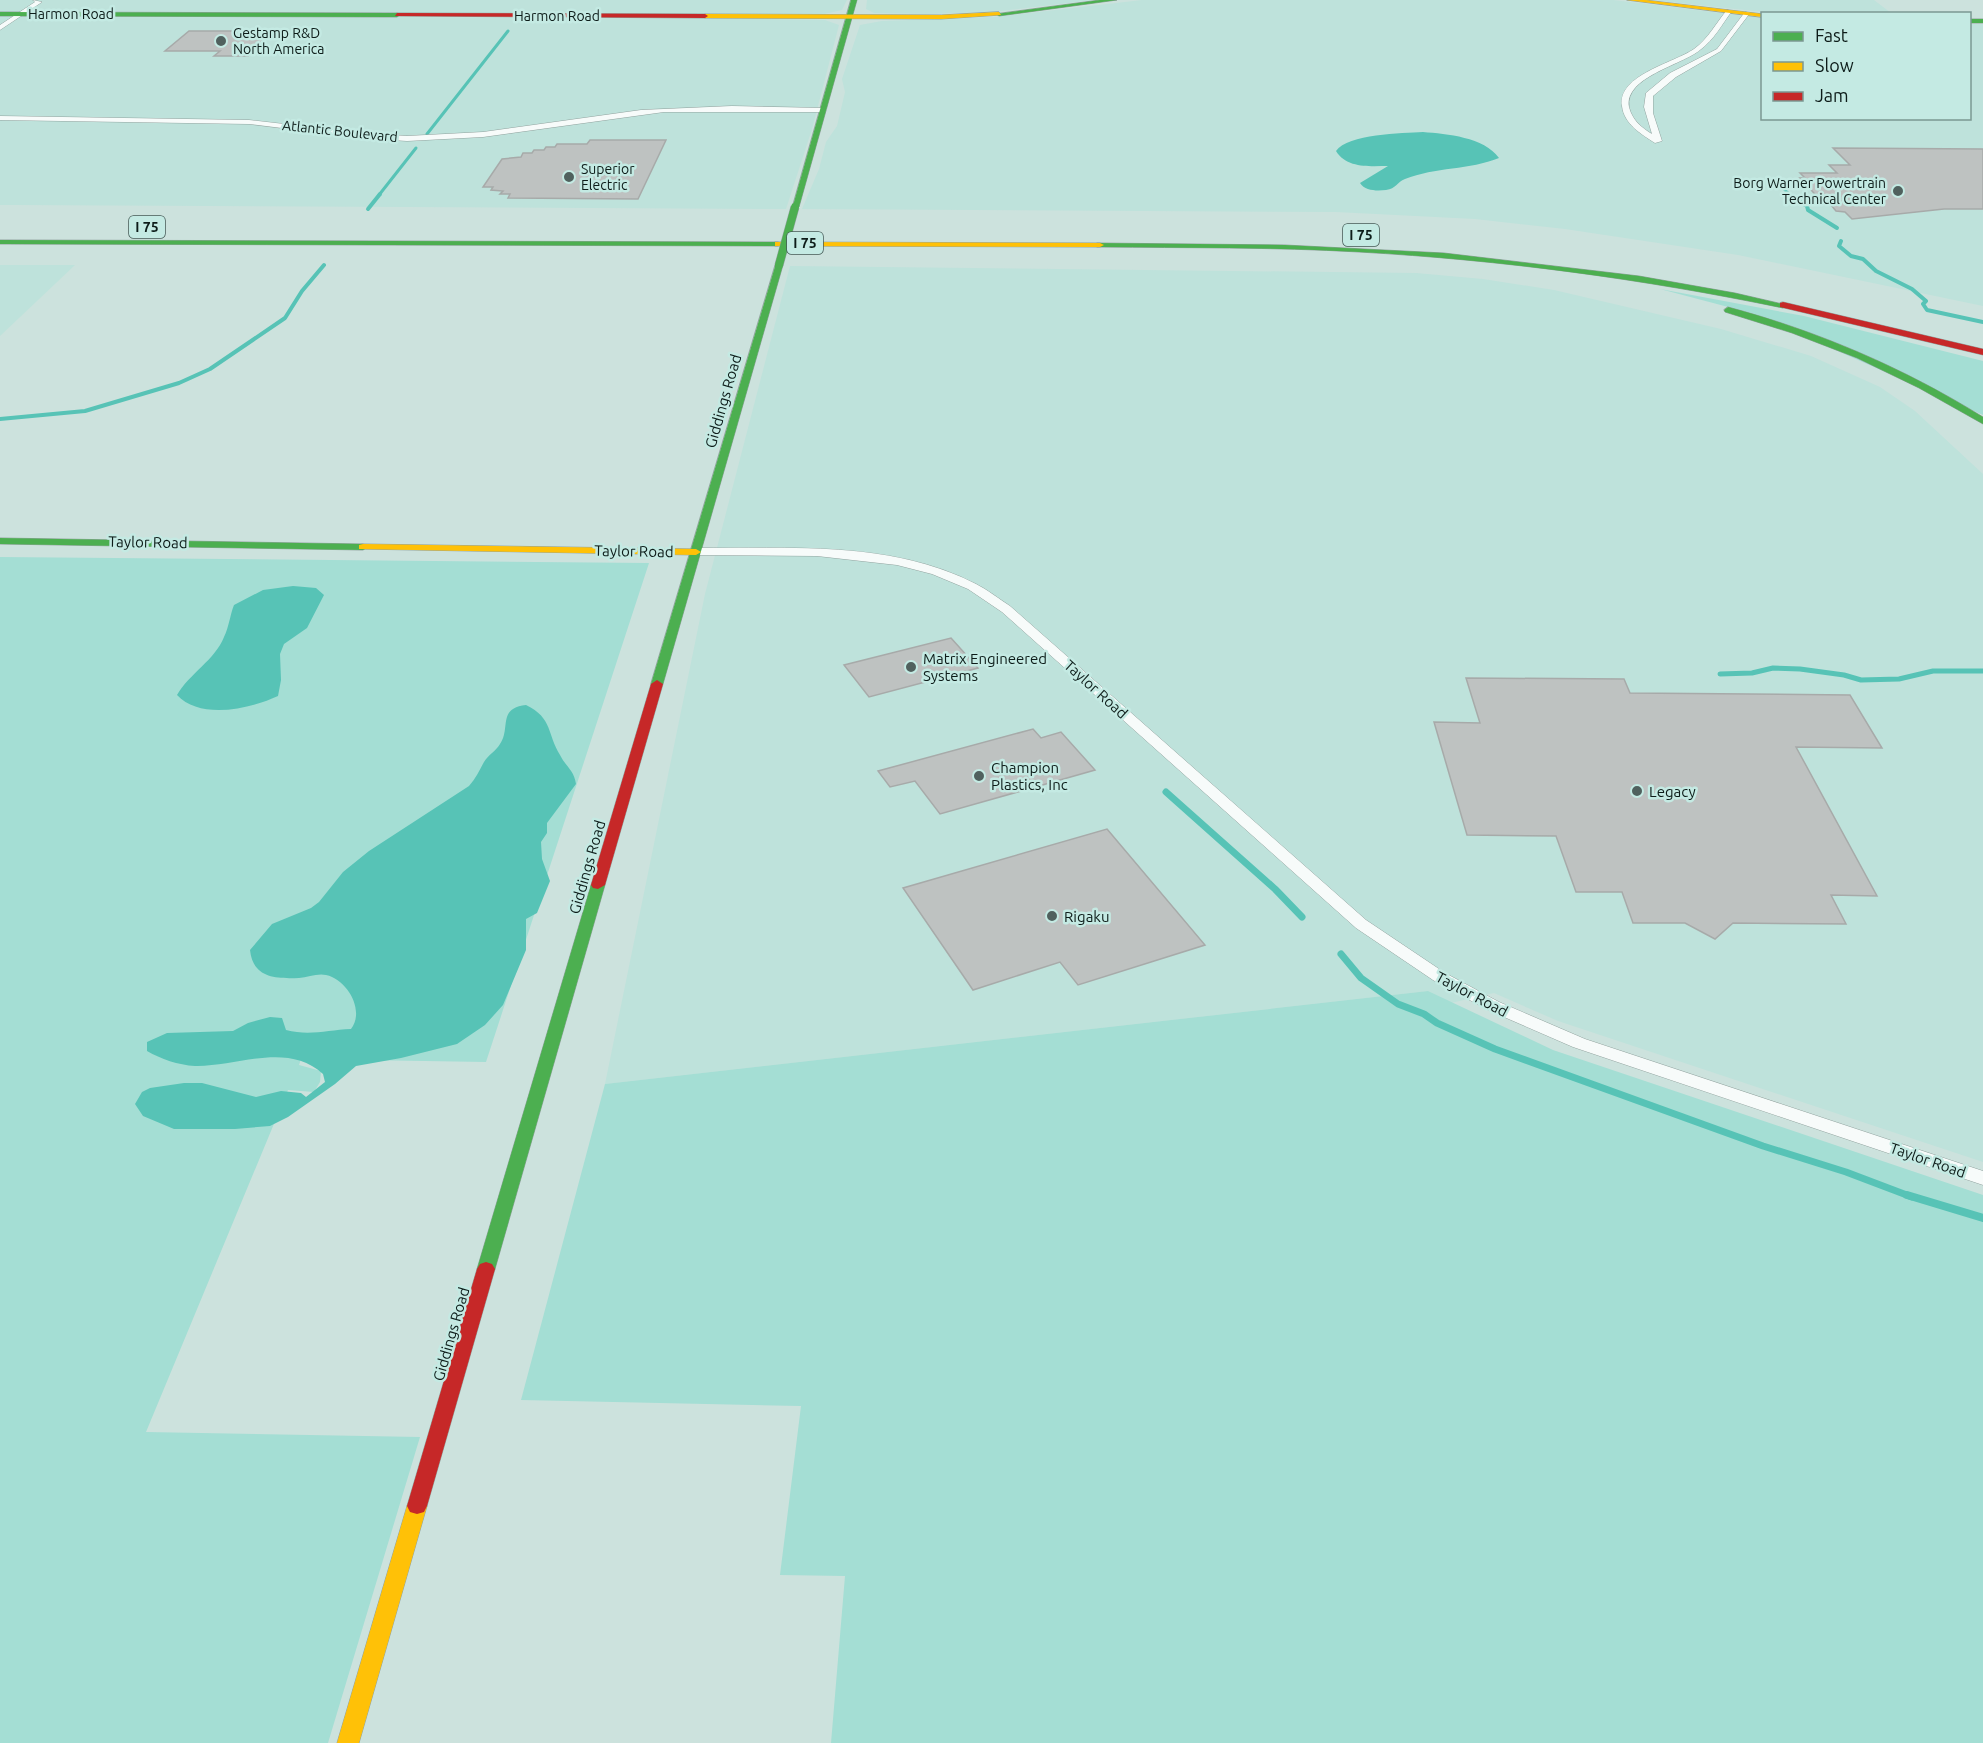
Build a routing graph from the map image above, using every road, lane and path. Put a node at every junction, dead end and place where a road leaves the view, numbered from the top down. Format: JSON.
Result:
{"nodes":[{"id":1,"x":31,"y":0,"type":"edge"},
{"id":2,"x":36,"y":0,"type":"edge"},
{"id":3,"x":854,"y":0,"type":"edge"},
{"id":4,"x":1114,"y":0,"type":"edge"},
{"id":5,"x":1630,"y":0,"type":"edge"},
{"id":6,"x":19,"y":8,"type":"junction"},
{"id":7,"x":1729,"y":11,"type":"junction"},
{"id":8,"x":1747,"y":13,"type":"junction"},
{"id":9,"x":1761,"y":15,"type":"edge"},
{"id":10,"x":849,"y":17,"type":"junction"},
{"id":11,"x":1,"y":18,"type":"edge"},
{"id":12,"x":822,"y":113,"type":"junction"},
{"id":13,"x":0,"y":118,"type":"edge"},
{"id":14,"x":0,"y":124,"type":"edge"},
{"id":15,"x":718,"y":230,"type":"dead end"},
{"id":16,"x":1332,"y":234,"type":"dead end"},
{"id":17,"x":0,"y":242,"type":"edge"},
{"id":18,"x":1467,"y":258,"type":"junction"},
{"id":19,"x":1983,"y":352,"type":"edge"},
{"id":20,"x":1983,"y":421,"type":"edge"},
{"id":21,"x":0,"y":540,"type":"edge"},
{"id":22,"x":696,"y":552,"type":"junction"},
{"id":23,"x":1983,"y":1178,"type":"edge"},
{"id":24,"x":348,"y":1743,"type":"edge"}],
"edges":[{"from":1,"to":6,"type":"street"},
{"from":2,"to":6,"type":"street"},
{"from":3,"to":10,"type":"main road","name":"Giddings Road"},
{"from":4,"to":10,"type":"main road","name":"Harmon Road"},
{"from":5,"to":7,"type":"main road"},
{"from":6,"to":10,"type":"main road","name":"Harmon Road"},
{"from":6,"to":11,"type":"main road","name":"Harmon Road"},
{"from":7,"to":8,"type":"main road"},
{"from":7,"to":8,"type":"street"},
{"from":8,"to":9,"type":"main road"},
{"from":10,"to":12,"type":"main road","name":"Giddings Road"},
{"from":12,"to":13,"type":"street","name":"Atlantic Boulevard"},
{"from":12,"to":14,"type":"street","name":"Atlantic Boulevard"},
{"from":12,"to":22,"type":"main road","name":"Giddings Road","bridge":true},
{"from":15,"to":16,"type":"main road","number":"I 75"},
{"from":17,"to":18,"type":"main road","number":"I 75"},
{"from":18,"to":19,"type":"main road","number":"I 75"},
{"from":18,"to":20,"type":"main road"},
{"from":21,"to":22,"type":"main road","name":"Taylor Road"},
{"from":22,"to":23,"type":"street","name":"Taylor Road"},
{"from":22,"to":24,"type":"main road","name":"Giddings Road"}]}
